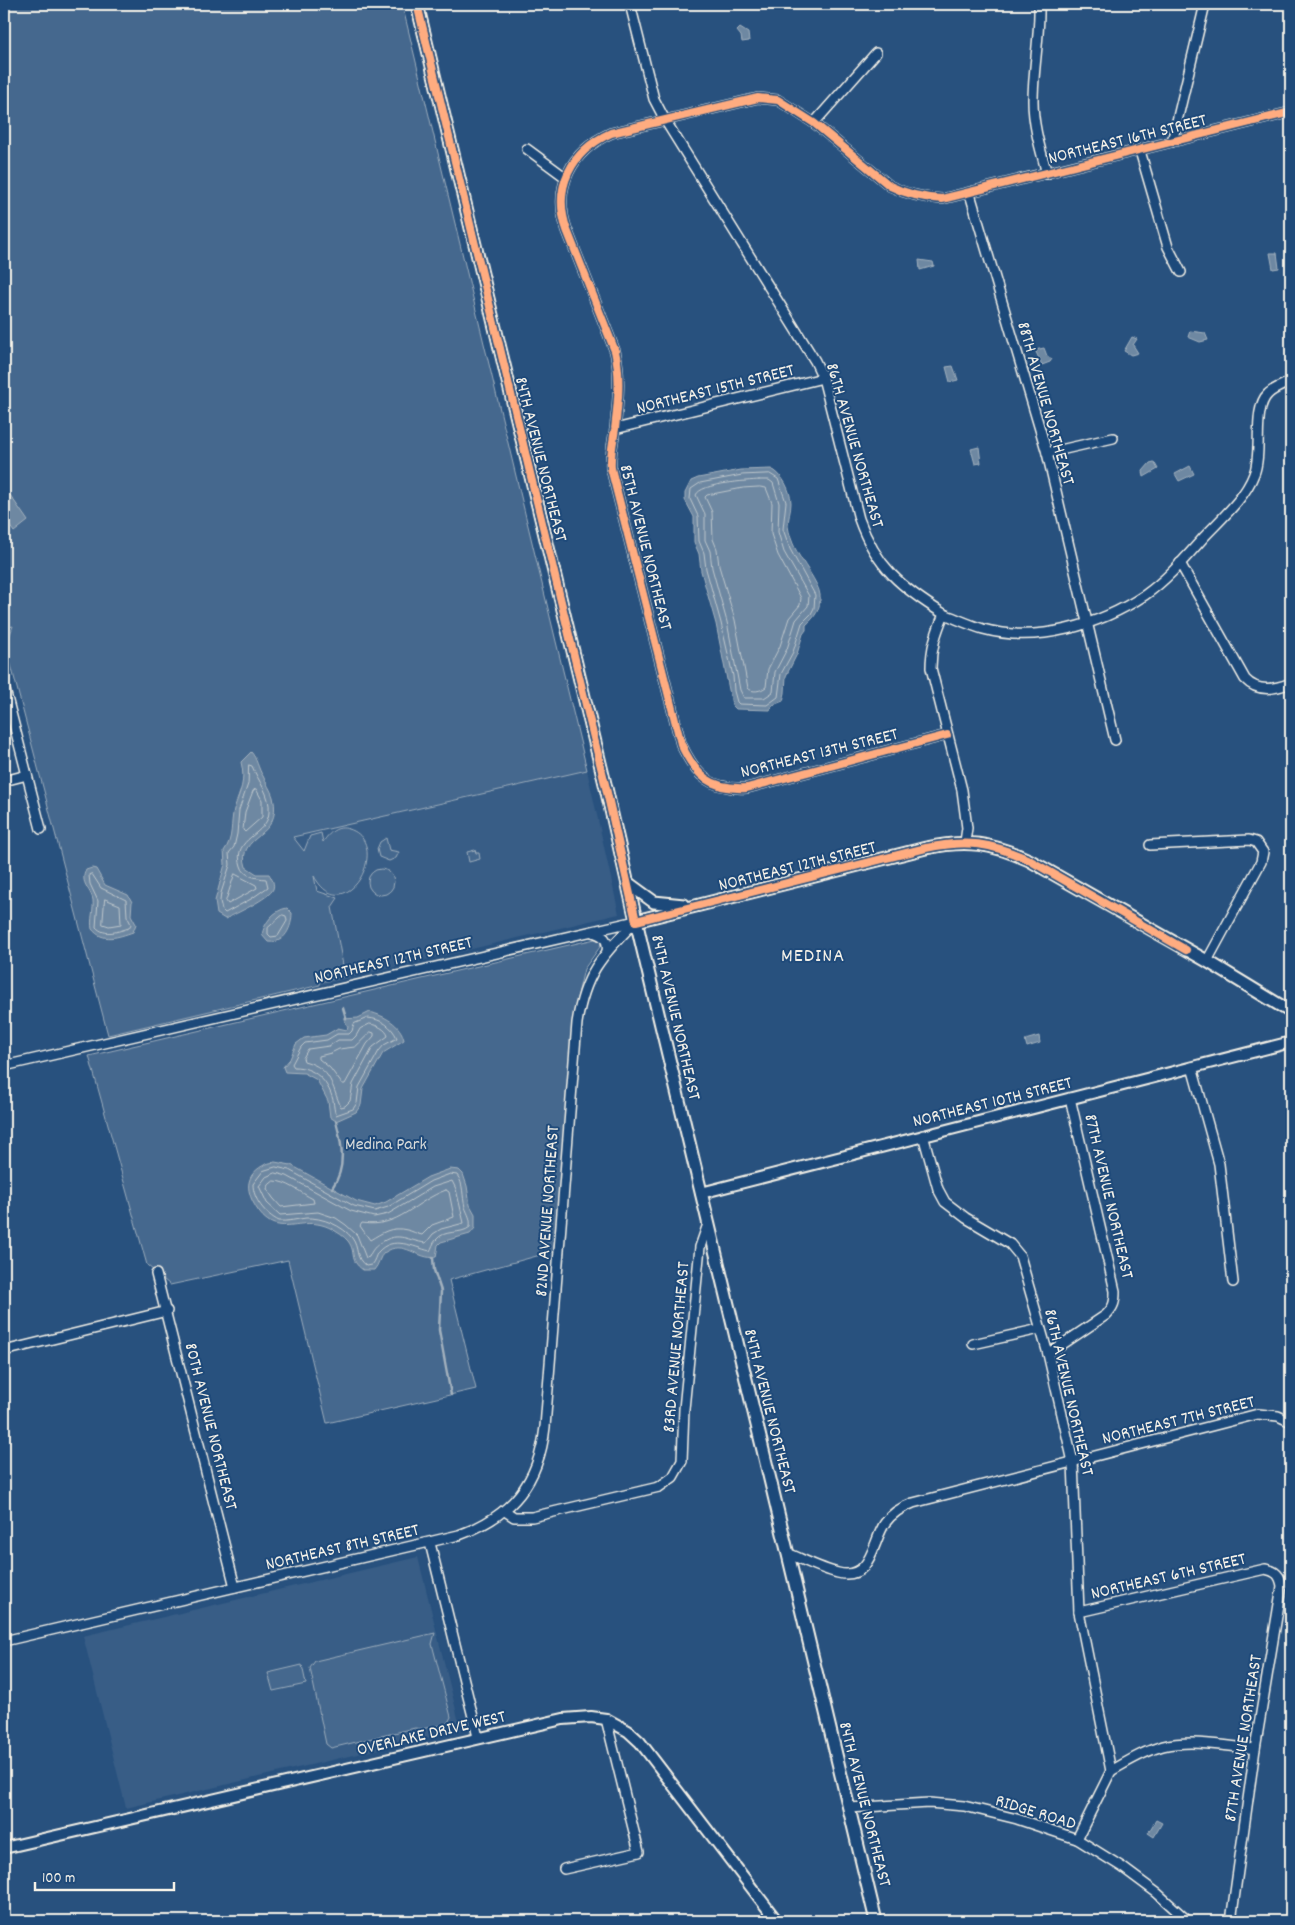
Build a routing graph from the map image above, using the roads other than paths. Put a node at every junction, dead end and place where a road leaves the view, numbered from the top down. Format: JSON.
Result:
{"nodes":[{"id":1,"x":416,"y":4,"type":"edge"},
{"id":2,"x":630,"y":4,"type":"edge"},
{"id":3,"x":1039,"y":4,"type":"edge"},
{"id":4,"x":1205,"y":4,"type":"edge"},
{"id":5,"x":876,"y":53,"type":"dead end"},
{"id":6,"x":1291,"y":112,"type":"edge"},
{"id":7,"x":665,"y":120,"type":"junction"},
{"id":8,"x":814,"y":123,"type":"junction"},
{"id":9,"x":1172,"y":142,"type":"junction"},
{"id":10,"x":527,"y":149,"type":"dead end"},
{"id":11,"x":1140,"y":151,"type":"junction"},
{"id":12,"x":1046,"y":174,"type":"junction"},
{"id":13,"x":565,"y":177,"type":"junction"},
{"id":14,"x":970,"y":194,"type":"junction"},
{"id":15,"x":1181,"y":272,"type":"dead end"},
{"id":16,"x":823,"y":378,"type":"junction"},
{"id":17,"x":1291,"y":381,"type":"edge"},
{"id":18,"x":615,"y":429,"type":"junction"},
{"id":19,"x":1113,"y":438,"type":"dead end"},
{"id":20,"x":1047,"y":454,"type":"junction"},
{"id":21,"x":1180,"y":563,"type":"junction"},
{"id":22,"x":944,"y":614,"type":"junction"},
{"id":23,"x":1088,"y":624,"type":"junction"},
{"id":24,"x":1291,"y":683,"type":"edge"},
{"id":25,"x":4,"y":686,"type":"edge"},
{"id":26,"x":947,"y":736,"type":"junction"},
{"id":27,"x":1115,"y":740,"type":"dead end"},
{"id":28,"x":27,"y":775,"type":"junction"},
{"id":29,"x":700,"y":776,"type":"joint"},
{"id":30,"x":4,"y":781,"type":"edge"},
{"id":31,"x":41,"y":829,"type":"dead end"},
{"id":32,"x":966,"y":842,"type":"junction"},
{"id":33,"x":1150,"y":845,"type":"dead end"},
{"id":34,"x":628,"y":883,"type":"junction"},
{"id":35,"x":694,"y":906,"type":"junction"},
{"id":36,"x":636,"y":921,"type":"junction"},
{"id":37,"x":589,"y":931,"type":"junction"},
{"id":38,"x":607,"y":952,"type":"junction"},
{"id":39,"x":1206,"y":961,"type":"junction"},
{"id":40,"x":1291,"y":1012,"type":"edge"},
{"id":41,"x":1291,"y":1042,"type":"edge"},
{"id":42,"x":4,"y":1054,"type":"edge"},
{"id":43,"x":5,"y":1066,"type":"edge"},
{"id":44,"x":1192,"y":1067,"type":"junction"},
{"id":45,"x":1070,"y":1098,"type":"junction"},
{"id":46,"x":923,"y":1135,"type":"junction"},
{"id":47,"x":701,"y":1193,"type":"junction"},
{"id":48,"x":708,"y":1224,"type":"junction"},
{"id":49,"x":156,"y":1274,"type":"dead end"},
{"id":50,"x":1233,"y":1282,"type":"dead end"},
{"id":51,"x":167,"y":1311,"type":"junction"},
{"id":52,"x":1040,"y":1329,"type":"junction"},
{"id":53,"x":973,"y":1344,"type":"dead end"},
{"id":54,"x":4,"y":1350,"type":"edge"},
{"id":55,"x":1048,"y":1354,"type":"junction"},
{"id":56,"x":1291,"y":1422,"type":"edge"},
{"id":57,"x":1072,"y":1462,"type":"junction"},
{"id":58,"x":505,"y":1510,"type":"junction"},
{"id":59,"x":430,"y":1542,"type":"junction"},
{"id":60,"x":788,"y":1553,"type":"junction"},
{"id":61,"x":1265,"y":1569,"type":"joint"},
{"id":62,"x":235,"y":1587,"type":"junction"},
{"id":63,"x":1079,"y":1612,"type":"junction"},
{"id":64,"x":4,"y":1641,"type":"edge"},
{"id":65,"x":606,"y":1719,"type":"junction"},
{"id":66,"x":478,"y":1738,"type":"junction"},
{"id":67,"x":1255,"y":1749,"type":"junction"},
{"id":68,"x":1110,"y":1771,"type":"junction"},
{"id":69,"x":849,"y":1808,"type":"junction"},
{"id":70,"x":1077,"y":1839,"type":"junction"},
{"id":71,"x":4,"y":1848,"type":"edge"},
{"id":72,"x":564,"y":1869,"type":"dead end"},
{"id":73,"x":777,"y":1921,"type":"edge"},
{"id":74,"x":876,"y":1921,"type":"edge"},
{"id":75,"x":1188,"y":1921,"type":"edge"},
{"id":76,"x":1231,"y":1921,"type":"edge"}],
"edges":[{"from":1,"to":34,"type":"main road","name":"84TH AVENUE NORTHEAST"},
{"from":2,"to":7,"type":"street","name":"86TH AVENUE NORTHEAST"},
{"from":3,"to":12,"type":"street"},
{"from":4,"to":9,"type":"street"},
{"from":5,"to":8,"type":"street"},
{"from":6,"to":9,"type":"street","name":"NORTHEAST 16TH STREET"},
{"from":7,"to":8,"type":"street","name":"NORTHEAST 16TH STREET"},
{"from":7,"to":13,"type":"street","name":"NORTHEAST 16TH STREET"},
{"from":7,"to":16,"type":"street","name":"86TH AVENUE NORTHEAST"},
{"from":8,"to":14,"type":"street","name":"NORTHEAST 16TH STREET"},
{"from":9,"to":11,"type":"street","name":"NORTHEAST 16TH STREET"},
{"from":10,"to":13,"type":"street"},
{"from":11,"to":12,"type":"street","name":"NORTHEAST 16TH STREET"},
{"from":11,"to":15,"type":"street"},
{"from":12,"to":14,"type":"street","name":"NORTHEAST 16TH STREET"},
{"from":13,"to":18,"type":"street","name":"85TH AVENUE NORTHEAST"},
{"from":14,"to":20,"type":"street","name":"88TH AVENUE NORTHEAST"},
{"from":16,"to":18,"type":"street","name":"NORTHEAST 15TH STREET"},
{"from":16,"to":22,"type":"street","name":"86TH AVENUE NORTHEAST"},
{"from":17,"to":21,"type":"street","name":"86TH AVENUE NORTHEAST"},
{"from":18,"to":29,"type":"street","name":"85TH AVENUE NORTHEAST"},
{"from":19,"to":20,"type":"street"},
{"from":20,"to":23,"type":"street","name":"88TH AVENUE NORTHEAST"},
{"from":21,"to":23,"type":"street","name":"86TH AVENUE NORTHEAST"},
{"from":21,"to":24,"type":"street"},
{"from":22,"to":23,"type":"street","name":"86TH AVENUE NORTHEAST"},
{"from":22,"to":26,"type":"street"},
{"from":23,"to":27,"type":"street","name":"88TH AVENUE NORTHEAST"},
{"from":25,"to":28,"type":"street"},
{"from":26,"to":29,"type":"street","name":"NORTHEAST 13TH STREET"},
{"from":26,"to":32,"type":"street"},
{"from":28,"to":30,"type":"street"},
{"from":28,"to":31,"type":"street"},
{"from":32,"to":35,"type":"main road","name":"NORTHEAST 12TH STREET"},
{"from":32,"to":39,"type":"main road","name":"NORTHEAST 12TH STREET"},
{"from":33,"to":39,"type":"street"},
{"from":34,"to":35,"type":"main road"},
{"from":34,"to":36,"type":"main road","name":"84TH AVENUE NORTHEAST"},
{"from":35,"to":36,"type":"main road","name":"NORTHEAST 12TH STREET"},
{"from":36,"to":37,"type":"street","name":"NORTHEAST 12TH STREET"},
{"from":36,"to":38,"type":"street","name":"82ND AVENUE NORTHEAST"},
{"from":36,"to":47,"type":"main road","name":"84TH AVENUE NORTHEAST"},
{"from":37,"to":38,"type":"street"},
{"from":37,"to":43,"type":"street","name":"NORTHEAST 12TH STREET"},
{"from":38,"to":58,"type":"street","name":"82ND AVENUE NORTHEAST"},
{"from":39,"to":40,"type":"main road","name":"NORTHEAST 12TH STREET"},
{"from":41,"to":44,"type":"street","name":"NORTHEAST 10TH STREET"},
{"from":42,"to":43,"type":"street"},
{"from":44,"to":45,"type":"street","name":"NORTHEAST 10TH STREET"},
{"from":44,"to":50,"type":"street"},
{"from":45,"to":46,"type":"street","name":"NORTHEAST 10TH STREET"},
{"from":45,"to":55,"type":"street","name":"87TH AVENUE NORTHEAST"},
{"from":46,"to":47,"type":"street","name":"NORTHEAST 10TH STREET"},
{"from":46,"to":52,"type":"street","name":"86TH AVENUE NORTHEAST"},
{"from":47,"to":48,"type":"main road","name":"84TH AVENUE NORTHEAST"},
{"from":48,"to":58,"type":"street","name":"83RD AVENUE NORTHEAST"},
{"from":48,"to":60,"type":"main road","name":"84TH AVENUE NORTHEAST"},
{"from":49,"to":51,"type":"street","name":"80TH AVENUE NORTHEAST"},
{"from":51,"to":54,"type":"street"},
{"from":51,"to":62,"type":"street","name":"80TH AVENUE NORTHEAST"},
{"from":52,"to":53,"type":"street"},
{"from":52,"to":55,"type":"street","name":"86TH AVENUE NORTHEAST"},
{"from":55,"to":57,"type":"street","name":"86TH AVENUE NORTHEAST"},
{"from":56,"to":57,"type":"street","name":"NORTHEAST 7TH STREET"},
{"from":57,"to":60,"type":"street","name":"NORTHEAST 7TH STREET"},
{"from":57,"to":63,"type":"street","name":"86TH AVENUE NORTHEAST"},
{"from":58,"to":59,"type":"street","name":"NORTHEAST 8TH STREET"},
{"from":59,"to":62,"type":"street","name":"NORTHEAST 8TH STREET"},
{"from":59,"to":66,"type":"street"},
{"from":60,"to":69,"type":"main road","name":"84TH AVENUE NORTHEAST"},
{"from":61,"to":63,"type":"street","name":"NORTHEAST 6TH STREET"},
{"from":61,"to":67,"type":"street","name":"87TH AVENUE NORTHEAST"},
{"from":62,"to":64,"type":"street","name":"NORTHEAST 8TH STREET"},
{"from":63,"to":68,"type":"street","name":"86TH AVENUE NORTHEAST"},
{"from":65,"to":66,"type":"street","name":"OVERLAKE DRIVE WEST"},
{"from":65,"to":72,"type":"street"},
{"from":65,"to":73,"type":"street","name":"OVERLAKE DRIVE WEST"},
{"from":66,"to":71,"type":"street","name":"OVERLAKE DRIVE WEST"},
{"from":67,"to":68,"type":"street"},
{"from":67,"to":76,"type":"street","name":"87TH AVENUE NORTHEAST"},
{"from":68,"to":70,"type":"street"},
{"from":69,"to":70,"type":"street","name":"RIDGE ROAD"},
{"from":69,"to":74,"type":"main road","name":"84TH AVENUE NORTHEAST"},
{"from":70,"to":75,"type":"street","name":"RIDGE ROAD"}]}
